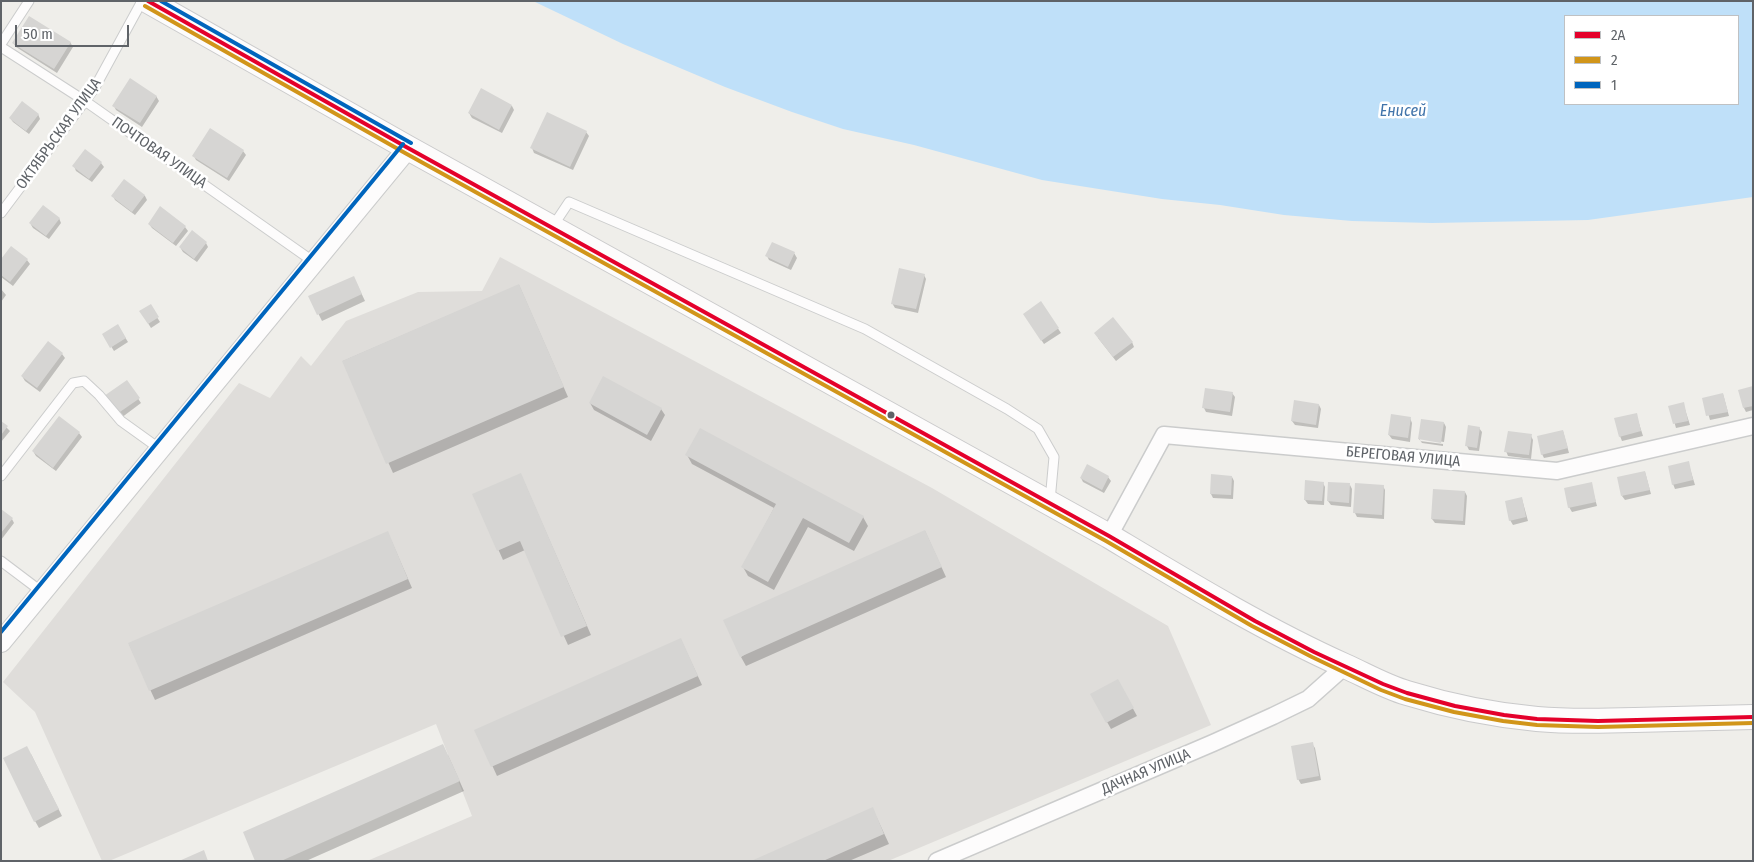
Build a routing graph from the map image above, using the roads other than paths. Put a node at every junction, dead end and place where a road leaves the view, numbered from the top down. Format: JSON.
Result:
{"nodes":[{"id":1,"x":29,"y":1,"type":"edge"},
{"id":2,"x":142,"y":1,"type":"edge"},
{"id":3,"x":148,"y":1,"type":"edge"},
{"id":4,"x":1,"y":46,"type":"edge"},
{"id":5,"x":85,"y":101,"type":"junction"},
{"id":6,"x":408,"y":148,"type":"junction"},
{"id":7,"x":1,"y":213,"type":"edge"},
{"id":8,"x":552,"y":228,"type":"junction"},
{"id":9,"x":314,"y":262,"type":"junction"},
{"id":10,"x":1753,"y":426,"type":"edge"},
{"id":11,"x":160,"y":449,"type":"junction"},
{"id":12,"x":1,"y":476,"type":"edge"},
{"id":13,"x":1050,"y":504,"type":"junction"},
{"id":14,"x":1109,"y":536,"type":"junction"},
{"id":15,"x":1,"y":561,"type":"edge"},
{"id":16,"x":42,"y":592,"type":"junction"},
{"id":17,"x":1,"y":642,"type":"edge"},
{"id":18,"x":1345,"y":666,"type":"junction"},
{"id":19,"x":1753,"y":717,"type":"edge"},
{"id":20,"x":936,"y":861,"type":"edge"}],
"edges":[{"from":1,"to":4,"type":"lane"},
{"from":2,"to":5,"type":"lane","name":"ОКТЯБРЬСКАЯ УЛИЦА"},
{"from":3,"to":6,"type":"main road"},
{"from":4,"to":5,"type":"lane","name":"ПОЧТОВАЯ УЛИЦА"},
{"from":5,"to":7,"type":"lane","name":"ОКТЯБРЬСКАЯ УЛИЦА"},
{"from":5,"to":9,"type":"lane","name":"ПОЧТОВАЯ УЛИЦА"},
{"from":6,"to":8,"type":"main road"},
{"from":6,"to":9,"type":"street"},
{"from":8,"to":13,"type":"main road"},
{"from":8,"to":13,"type":"lane"},
{"from":9,"to":11,"type":"street"},
{"from":10,"to":14,"type":"street","name":"БЕРЕГОВАЯ УЛИЦА"},
{"from":11,"to":12,"type":"lane"},
{"from":11,"to":16,"type":"street"},
{"from":13,"to":14,"type":"main road"},
{"from":14,"to":18,"type":"main road"},
{"from":15,"to":16,"type":"lane"},
{"from":16,"to":17,"type":"street"},
{"from":18,"to":19,"type":"main road"},
{"from":18,"to":20,"type":"street","name":"ДАЧНАЯ УЛИЦА"}]}
